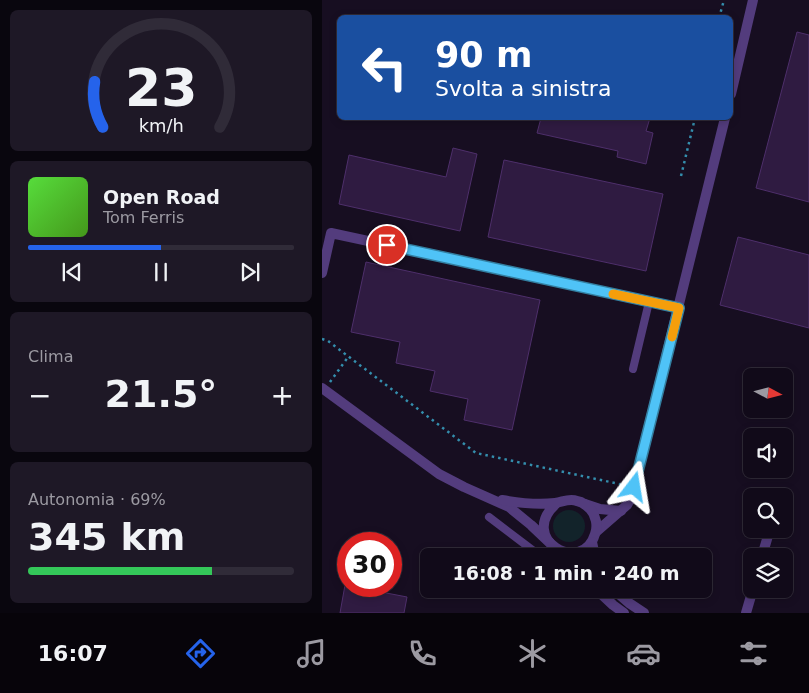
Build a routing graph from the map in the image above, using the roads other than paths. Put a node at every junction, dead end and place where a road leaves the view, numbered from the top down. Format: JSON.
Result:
{"nodes":[{"id":1,"x":753,"y":0,"type":"edge"},
{"id":2,"x":733,"y":85,"type":"edge"},
{"id":3,"x":725,"y":120,"type":"edge"},
{"id":4,"x":322,"y":273,"type":"edge"},
{"id":5,"x":649,"y":302,"type":"junction"},
{"id":6,"x":679,"y":308,"type":"junction"},
{"id":7,"x":633,"y":369,"type":"dead end"},
{"id":8,"x":323,"y":389,"type":"edge"},
{"id":9,"x":493,"y":499,"type":"junction"},
{"id":10,"x":557,"y":503,"type":"junction"},
{"id":11,"x":585,"y":504,"type":"junction"},
{"id":12,"x":620,"y":511,"type":"junction"},
{"id":13,"x":489,"y":517,"type":"dead end"},
{"id":14,"x":594,"y":537,"type":"junction"},
{"id":15,"x":553,"y":546,"type":"junction"},
{"id":16,"x":557,"y":548,"type":"edge"},
{"id":17,"x":585,"y":548,"type":"edge"},
{"id":18,"x":595,"y":548,"type":"edge"},
{"id":19,"x":606,"y":598,"type":"edge"},
{"id":20,"x":623,"y":598,"type":"edge"},
{"id":21,"x":750,"y":598,"type":"edge"},
{"id":22,"x":624,"y":613,"type":"edge"},
{"id":23,"x":644,"y":613,"type":"edge"},
{"id":24,"x":746,"y":613,"type":"edge"}],
"edges":[{"from":1,"to":2,"type":"street"},
{"from":3,"to":6,"type":"street"},
{"from":4,"to":5,"type":"street"},
{"from":5,"to":6,"type":"street"},
{"from":5,"to":7,"type":"lane"},
{"from":6,"to":12,"type":"street"},
{"from":8,"to":9,"type":"street"},
{"from":9,"to":10,"type":"street"},
{"from":9,"to":15,"type":"street"},
{"from":10,"to":11,"type":"street"},
{"from":10,"to":15,"type":"street"},
{"from":11,"to":12,"type":"street"},
{"from":11,"to":14,"type":"street"},
{"from":12,"to":14,"type":"street"},
{"from":13,"to":15,"type":"lane"},
{"from":14,"to":17,"type":"street"},
{"from":14,"to":18,"type":"street"},
{"from":15,"to":16,"type":"street"},
{"from":19,"to":22,"type":"street"},
{"from":20,"to":23,"type":"street"},
{"from":21,"to":24,"type":"street"}]}
